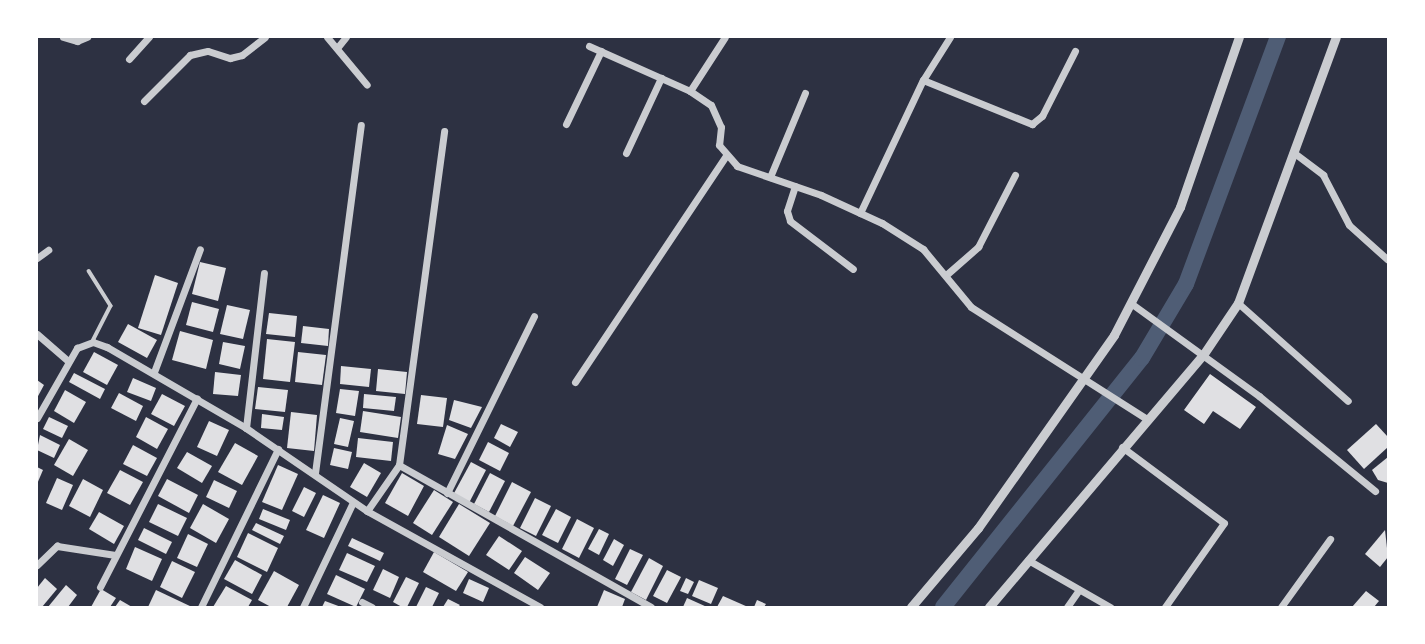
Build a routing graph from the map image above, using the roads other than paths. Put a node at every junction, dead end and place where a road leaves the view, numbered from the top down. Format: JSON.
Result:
{"nodes":[{"id":1,"x":63,"y":37,"type":"edge"},
{"id":2,"x":87,"y":37,"type":"edge"},
{"id":3,"x":149,"y":37,"type":"edge"},
{"id":4,"x":265,"y":37,"type":"edge"},
{"id":5,"x":327,"y":37,"type":"edge"},
{"id":6,"x":346,"y":37,"type":"edge"},
{"id":7,"x":725,"y":37,"type":"edge"},
{"id":8,"x":950,"y":37,"type":"edge"},
{"id":9,"x":1239,"y":37,"type":"edge"},
{"id":10,"x":1336,"y":37,"type":"edge"},
{"id":11,"x":589,"y":46,"type":"dead end"},
{"id":12,"x":337,"y":48,"type":"junction"},
{"id":13,"x":601,"y":51,"type":"junction"},
{"id":14,"x":1075,"y":51,"type":"dead end"},
{"id":15,"x":129,"y":59,"type":"dead end"},
{"id":16,"x":661,"y":78,"type":"junction"},
{"id":17,"x":923,"y":80,"type":"junction"},
{"id":18,"x":367,"y":85,"type":"dead end"},
{"id":19,"x":690,"y":91,"type":"junction"},
{"id":20,"x":805,"y":93,"type":"dead end"},
{"id":21,"x":144,"y":101,"type":"dead end"},
{"id":22,"x":566,"y":124,"type":"dead end"},
{"id":23,"x":361,"y":125,"type":"dead end"},
{"id":24,"x":444,"y":131,"type":"dead end"},
{"id":25,"x":1293,"y":152,"type":"junction"},
{"id":26,"x":626,"y":153,"type":"dead end"},
{"id":27,"x":726,"y":156,"type":"junction"},
{"id":28,"x":1015,"y":175,"type":"dead end"},
{"id":29,"x":770,"y":177,"type":"junction"},
{"id":30,"x":795,"y":186,"type":"junction"},
{"id":31,"x":860,"y":213,"type":"junction"},
{"id":32,"x":200,"y":249,"type":"dead end"},
{"id":33,"x":48,"y":250,"type":"dead end"},
{"id":34,"x":37,"y":258,"type":"edge"},
{"id":35,"x":1388,"y":260,"type":"edge"},
{"id":36,"x":853,"y":269,"type":"dead end"},
{"id":37,"x":89,"y":271,"type":"dead end"},
{"id":38,"x":264,"y":273,"type":"dead end"},
{"id":39,"x":946,"y":275,"type":"junction"},
{"id":40,"x":1238,"y":303,"type":"junction"},
{"id":41,"x":1132,"y":304,"type":"junction"},
{"id":42,"x":534,"y":316,"type":"dead end"},
{"id":43,"x":37,"y":334,"type":"edge"},
{"id":44,"x":93,"y":342,"type":"junction"},
{"id":45,"x":1203,"y":355,"type":"junction"},
{"id":46,"x":68,"y":361,"type":"junction"},
{"id":47,"x":154,"y":372,"type":"junction"},
{"id":48,"x":1087,"y":377,"type":"junction"},
{"id":49,"x":575,"y":382,"type":"dead end"},
{"id":50,"x":197,"y":398,"type":"junction"},
{"id":51,"x":1348,"y":401,"type":"dead end"},
{"id":52,"x":37,"y":418,"type":"edge"},
{"id":53,"x":1147,"y":419,"type":"junction"},
{"id":54,"x":246,"y":428,"type":"junction"},
{"id":55,"x":1122,"y":447,"type":"junction"},
{"id":56,"x":278,"y":449,"type":"junction"},
{"id":57,"x":399,"y":464,"type":"junction"},
{"id":58,"x":315,"y":473,"type":"junction"},
{"id":59,"x":1375,"y":491,"type":"dead end"},
{"id":60,"x":447,"y":493,"type":"junction"},
{"id":61,"x":353,"y":502,"type":"junction"},
{"id":62,"x":367,"y":511,"type":"junction"},
{"id":63,"x":1330,"y":539,"type":"dead end"},
{"id":64,"x":115,"y":555,"type":"junction"},
{"id":65,"x":1028,"y":560,"type":"junction"},
{"id":66,"x":37,"y":565,"type":"edge"},
{"id":67,"x":100,"y":587,"type":"dead end"},
{"id":68,"x":1079,"y":590,"type":"junction"},
{"id":69,"x":362,"y":603,"type":"dead end"},
{"id":70,"x":201,"y":607,"type":"edge"},
{"id":71,"x":303,"y":607,"type":"edge"},
{"id":72,"x":372,"y":607,"type":"edge"},
{"id":73,"x":540,"y":607,"type":"edge"},
{"id":74,"x":651,"y":607,"type":"edge"},
{"id":75,"x":911,"y":607,"type":"edge"},
{"id":76,"x":989,"y":607,"type":"edge"},
{"id":77,"x":1067,"y":607,"type":"edge"},
{"id":78,"x":1110,"y":607,"type":"edge"},
{"id":79,"x":1165,"y":607,"type":"edge"},
{"id":80,"x":1281,"y":607,"type":"edge"}],
"edges":[{"from":1,"to":2,"type":"street"},
{"from":3,"to":15,"type":"street"},
{"from":4,"to":21,"type":"street"},
{"from":5,"to":12,"type":"street"},
{"from":6,"to":12,"type":"street"},
{"from":7,"to":19,"type":"street"},
{"from":8,"to":17,"type":"street"},
{"from":9,"to":41,"type":"street"},
{"from":10,"to":25,"type":"street"},
{"from":11,"to":13,"type":"street"},
{"from":12,"to":18,"type":"street"},
{"from":13,"to":16,"type":"street"},
{"from":13,"to":22,"type":"street"},
{"from":14,"to":17,"type":"street"},
{"from":16,"to":19,"type":"street"},
{"from":16,"to":26,"type":"street"},
{"from":17,"to":31,"type":"street"},
{"from":19,"to":27,"type":"street"},
{"from":20,"to":29,"type":"street"},
{"from":23,"to":58,"type":"street"},
{"from":24,"to":57,"type":"street"},
{"from":25,"to":35,"type":"street"},
{"from":25,"to":40,"type":"street"},
{"from":27,"to":29,"type":"street"},
{"from":27,"to":49,"type":"street"},
{"from":28,"to":39,"type":"street"},
{"from":29,"to":30,"type":"street"},
{"from":30,"to":31,"type":"street"},
{"from":30,"to":36,"type":"street"},
{"from":31,"to":39,"type":"street"},
{"from":32,"to":47,"type":"street"},
{"from":33,"to":34,"type":"street"},
{"from":37,"to":44,"type":"lane"},
{"from":38,"to":54,"type":"street"},
{"from":39,"to":48,"type":"street"},
{"from":40,"to":45,"type":"street"},
{"from":40,"to":51,"type":"street"},
{"from":41,"to":45,"type":"street"},
{"from":41,"to":48,"type":"street"},
{"from":42,"to":60,"type":"street"},
{"from":43,"to":46,"type":"street"},
{"from":44,"to":46,"type":"street"},
{"from":44,"to":47,"type":"street"},
{"from":45,"to":53,"type":"street"},
{"from":45,"to":59,"type":"street"},
{"from":46,"to":52,"type":"street"},
{"from":47,"to":50,"type":"street"},
{"from":48,"to":53,"type":"street"},
{"from":48,"to":75,"type":"street"},
{"from":50,"to":54,"type":"street"},
{"from":50,"to":64,"type":"street"},
{"from":53,"to":55,"type":"street"},
{"from":54,"to":56,"type":"street"},
{"from":55,"to":65,"type":"street"},
{"from":55,"to":79,"type":"street"},
{"from":56,"to":58,"type":"street"},
{"from":56,"to":70,"type":"street"},
{"from":57,"to":60,"type":"street"},
{"from":57,"to":62,"type":"street"},
{"from":58,"to":61,"type":"street"},
{"from":60,"to":74,"type":"street"},
{"from":61,"to":62,"type":"street"},
{"from":61,"to":71,"type":"street"},
{"from":62,"to":73,"type":"street"},
{"from":63,"to":80,"type":"street"},
{"from":64,"to":66,"type":"street"},
{"from":64,"to":67,"type":"street"},
{"from":65,"to":68,"type":"street"},
{"from":65,"to":76,"type":"street"},
{"from":68,"to":77,"type":"street"},
{"from":68,"to":78,"type":"street"},
{"from":69,"to":72,"type":"street"}]}
